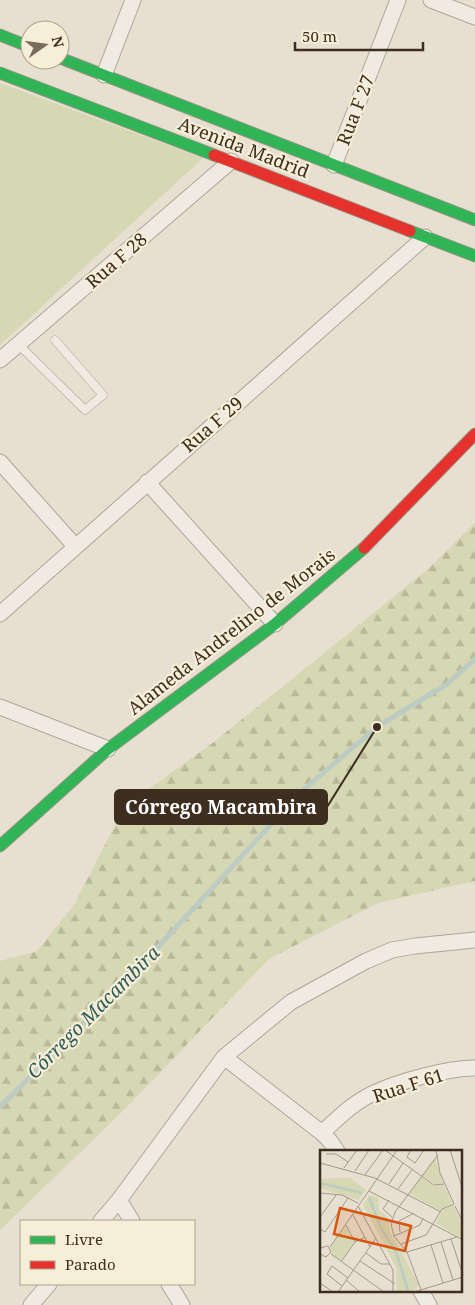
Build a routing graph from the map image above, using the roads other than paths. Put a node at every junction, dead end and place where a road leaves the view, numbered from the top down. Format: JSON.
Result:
{"nodes":[{"id":1,"x":133,"y":0,"type":"edge"},
{"id":2,"x":398,"y":0,"type":"edge"},
{"id":3,"x":431,"y":0,"type":"edge"},
{"id":4,"x":475,"y":17,"type":"edge"},
{"id":5,"x":0,"y":36,"type":"edge"},
{"id":6,"x":20,"y":43,"type":"edge"},
{"id":7,"x":70,"y":62,"type":"edge"},
{"id":8,"x":0,"y":73,"type":"edge"},
{"id":9,"x":104,"y":75,"type":"junction"},
{"id":10,"x":231,"y":161,"type":"junction"},
{"id":11,"x":334,"y":165,"type":"junction"},
{"id":12,"x":475,"y":220,"type":"edge"},
{"id":13,"x":425,"y":236,"type":"junction"},
{"id":14,"x":475,"y":256,"type":"edge"},
{"id":15,"x":55,"y":340,"type":"dead end"},
{"id":16,"x":18,"y":344,"type":"junction"},
{"id":17,"x":0,"y":360,"type":"edge"},
{"id":18,"x":475,"y":434,"type":"edge"},
{"id":19,"x":0,"y":462,"type":"edge"},
{"id":20,"x":147,"y":482,"type":"junction"},
{"id":21,"x":75,"y":546,"type":"junction"},
{"id":22,"x":0,"y":614,"type":"edge"},
{"id":23,"x":275,"y":624,"type":"junction"},
{"id":24,"x":0,"y":707,"type":"edge"},
{"id":25,"x":108,"y":749,"type":"junction"},
{"id":26,"x":0,"y":846,"type":"edge"},
{"id":27,"x":475,"y":940,"type":"edge"},
{"id":28,"x":224,"y":1057,"type":"junction"},
{"id":29,"x":475,"y":1068,"type":"edge"},
{"id":30,"x":322,"y":1133,"type":"junction"},
{"id":31,"x":336,"y":1150,"type":"edge"},
{"id":32,"x":119,"y":1200,"type":"junction"},
{"id":33,"x":102,"y":1220,"type":"edge"},
{"id":34,"x":131,"y":1220,"type":"edge"},
{"id":35,"x":48,"y":1285,"type":"edge"},
{"id":36,"x":170,"y":1285,"type":"edge"},
{"id":37,"x":422,"y":1292,"type":"edge"},
{"id":38,"x":31,"y":1305,"type":"edge"},
{"id":39,"x":182,"y":1305,"type":"edge"},
{"id":40,"x":429,"y":1305,"type":"edge"}],
"edges":[{"from":1,"to":9,"type":"street"},
{"from":2,"to":11,"type":"street","name":"Rua F 27"},
{"from":3,"to":4,"type":"street"},
{"from":5,"to":6,"type":"main road"},
{"from":7,"to":9,"type":"main road","name":"Avenida Madrid"},
{"from":8,"to":10,"type":"main road","name":"Avenida Madrid"},
{"from":9,"to":11,"type":"main road","name":"Avenida Madrid"},
{"from":10,"to":13,"type":"main road","name":"Avenida Madrid"},
{"from":10,"to":16,"type":"street","name":"Rua F 28"},
{"from":11,"to":12,"type":"main road","name":"Avenida Madrid"},
{"from":13,"to":14,"type":"main road","name":"Avenida Madrid"},
{"from":13,"to":20,"type":"street","name":"Rua F 29"},
{"from":15,"to":16,"type":"lane"},
{"from":16,"to":17,"type":"street","name":"Rua F 28"},
{"from":18,"to":23,"type":"main road","name":"Alameda Andrelino de Morais"},
{"from":19,"to":21,"type":"street"},
{"from":20,"to":21,"type":"street","name":"Rua F 29"},
{"from":20,"to":23,"type":"street"},
{"from":21,"to":22,"type":"street","name":"Rua F 29"},
{"from":23,"to":25,"type":"main road","name":"Alameda Andrelino de Morais"},
{"from":24,"to":25,"type":"street"},
{"from":25,"to":26,"type":"main road","name":"Alameda Andrelino de Morais"},
{"from":27,"to":28,"type":"street"},
{"from":28,"to":30,"type":"street"},
{"from":28,"to":32,"type":"street"},
{"from":29,"to":30,"type":"street","name":"Rua F 61"},
{"from":30,"to":31,"type":"street"},
{"from":32,"to":33,"type":"street"},
{"from":32,"to":34,"type":"street"},
{"from":35,"to":38,"type":"street"},
{"from":36,"to":39,"type":"street"},
{"from":37,"to":40,"type":"street"}]}
